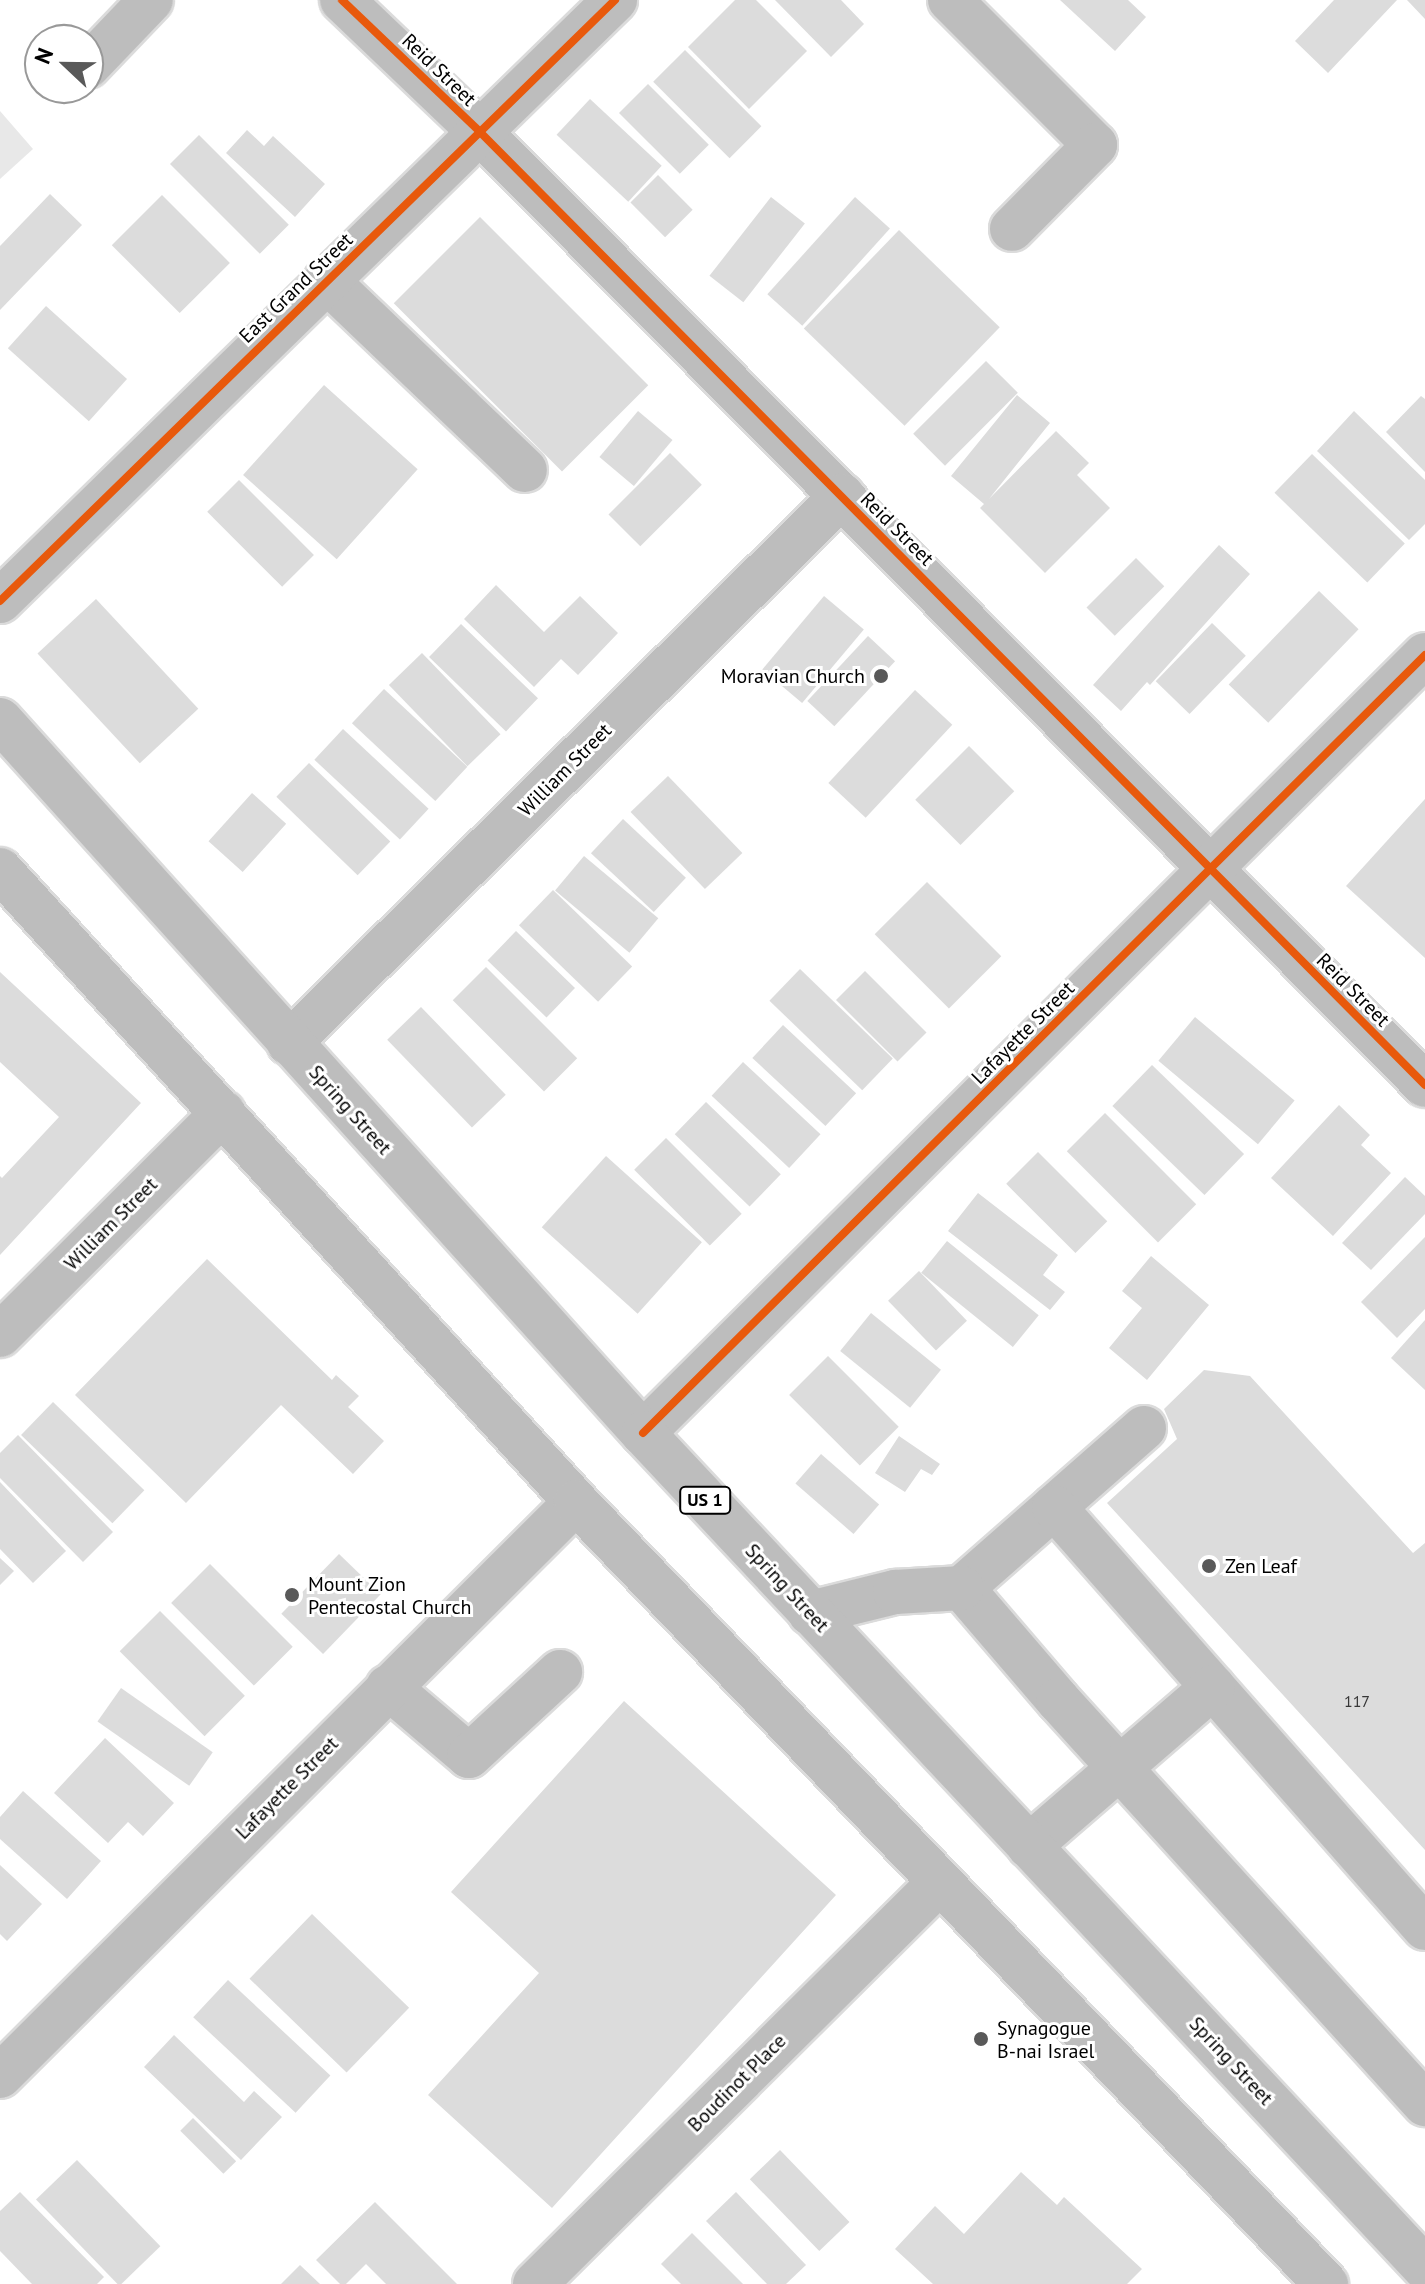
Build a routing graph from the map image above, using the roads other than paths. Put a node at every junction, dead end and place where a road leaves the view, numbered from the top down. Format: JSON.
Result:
{"nodes":[{"id":1,"x":151,"y":0,"type":"edge"},
{"id":2,"x":342,"y":0,"type":"edge"},
{"id":3,"x":615,"y":0,"type":"edge"},
{"id":4,"x":950,"y":0,"type":"edge"},
{"id":5,"x":104,"y":49,"type":"edge"},
{"id":6,"x":480,"y":132,"type":"junction"},
{"id":7,"x":1012,"y":229,"type":"dead end"},
{"id":8,"x":326,"y":280,"type":"junction"},
{"id":9,"x":525,"y":470,"type":"dead end"},
{"id":10,"x":842,"y":496,"type":"junction"},
{"id":11,"x":0,"y":601,"type":"edge"},
{"id":12,"x":1425,"y":655,"type":"edge"},
{"id":13,"x":0,"y":720,"type":"edge"},
{"id":14,"x":1211,"y":869,"type":"junction"},
{"id":15,"x":0,"y":870,"type":"edge"},
{"id":16,"x":289,"y":1043,"type":"junction"},
{"id":17,"x":1425,"y":1085,"type":"edge"},
{"id":18,"x":223,"y":1113,"type":"junction"},
{"id":19,"x":0,"y":1335,"type":"edge"},
{"id":20,"x":1144,"y":1428,"type":"dead end"},
{"id":21,"x":643,"y":1433,"type":"junction"},
{"id":22,"x":576,"y":1502,"type":"junction"},
{"id":23,"x":1054,"y":1507,"type":"junction"},
{"id":24,"x":962,"y":1588,"type":"junction"},
{"id":25,"x":810,"y":1613,"type":"junction"},
{"id":26,"x":560,"y":1672,"type":"dead end"},
{"id":27,"x":388,"y":1687,"type":"junction"},
{"id":28,"x":1213,"y":1687,"type":"junction"},
{"id":29,"x":1120,"y":1768,"type":"junction"},
{"id":30,"x":1029,"y":1846,"type":"junction"},
{"id":31,"x":939,"y":1883,"type":"junction"},
{"id":32,"x":1425,"y":1928,"type":"edge"},
{"id":33,"x":0,"y":2076,"type":"edge"},
{"id":34,"x":1425,"y":2104,"type":"edge"},
{"id":35,"x":1425,"y":2268,"type":"edge"},
{"id":36,"x":535,"y":2284,"type":"edge"},
{"id":37,"x":1326,"y":2284,"type":"edge"}],
"edges":[{"from":1,"to":5,"type":"main road"},
{"from":2,"to":6,"type":"main road","name":"Reid Street"},
{"from":3,"to":6,"type":"main road","name":"East Grand Street"},
{"from":4,"to":7,"type":"main road"},
{"from":6,"to":8,"type":"main road","name":"East Grand Street"},
{"from":6,"to":10,"type":"main road","name":"Reid Street"},
{"from":8,"to":9,"type":"main road"},
{"from":8,"to":11,"type":"main road","name":"East Grand Street"},
{"from":10,"to":14,"type":"main road","name":"Reid Street"},
{"from":10,"to":16,"type":"main road","name":"William Street"},
{"from":12,"to":14,"type":"main road","name":"Lafayette Street"},
{"from":13,"to":16,"type":"main road","name":"Spring Street","number":"US 1"},
{"from":14,"to":17,"type":"main road","name":"Reid Street"},
{"from":14,"to":21,"type":"main road","name":"Lafayette Street"},
{"from":15,"to":18,"type":"main road"},
{"from":16,"to":21,"type":"main road","name":"Spring Street","number":"US 1"},
{"from":18,"to":19,"type":"main road","name":"William Street"},
{"from":18,"to":22,"type":"main road"},
{"from":20,"to":23,"type":"main road"},
{"from":21,"to":25,"type":"main road","name":"Spring Street","number":"US 1"},
{"from":22,"to":27,"type":"main road","name":"Lafayette Street"},
{"from":22,"to":31,"type":"main road"},
{"from":23,"to":24,"type":"main road"},
{"from":23,"to":28,"type":"main road"},
{"from":24,"to":25,"type":"main road"},
{"from":24,"to":29,"type":"main road"},
{"from":25,"to":30,"type":"main road","name":"Spring Street","number":"US 1"},
{"from":26,"to":27,"type":"main road"},
{"from":27,"to":33,"type":"main road","name":"Lafayette Street"},
{"from":28,"to":29,"type":"main road"},
{"from":28,"to":32,"type":"main road"},
{"from":29,"to":30,"type":"main road"},
{"from":29,"to":34,"type":"main road"},
{"from":30,"to":35,"type":"main road","name":"Spring Street","number":"US 1"},
{"from":31,"to":36,"type":"main road","name":"Boudinot Place"},
{"from":31,"to":37,"type":"main road"}]}
